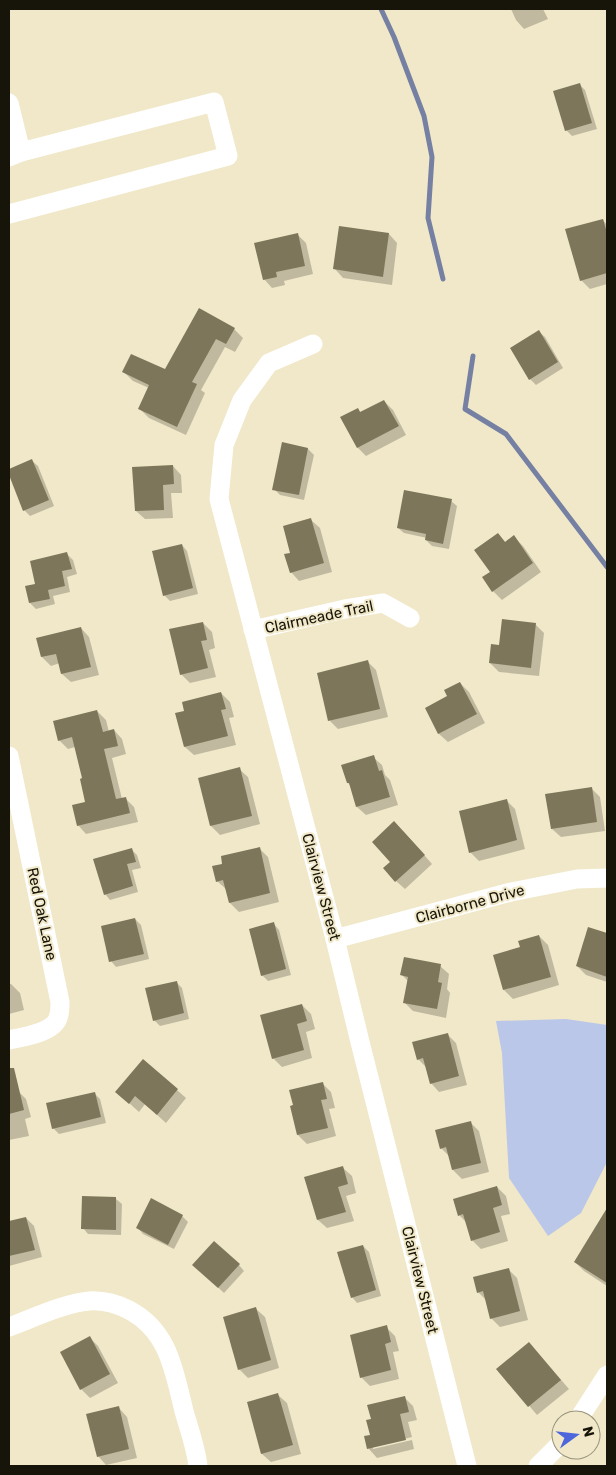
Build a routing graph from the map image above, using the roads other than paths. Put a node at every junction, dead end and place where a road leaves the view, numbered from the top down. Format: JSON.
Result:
{"nodes":[{"id":1,"x":9,"y":103,"type":"edge"},
{"id":2,"x":15,"y":154,"type":"edge"},
{"id":3,"x":9,"y":214,"type":"edge"},
{"id":4,"x":313,"y":344,"type":"dead end"},
{"id":5,"x":410,"y":618,"type":"dead end"},
{"id":6,"x":253,"y":630,"type":"junction"},
{"id":7,"x":9,"y":756,"type":"edge"},
{"id":8,"x":607,"y":878,"type":"edge"},
{"id":9,"x":335,"y":939,"type":"junction"},
{"id":10,"x":9,"y":1040,"type":"edge"},
{"id":11,"x":9,"y":1327,"type":"edge"},
{"id":12,"x":607,"y":1375,"type":"edge"},
{"id":13,"x":584,"y":1410,"type":"edge"},
{"id":14,"x":551,"y":1453,"type":"edge"},
{"id":15,"x":198,"y":1466,"type":"edge"},
{"id":16,"x":467,"y":1466,"type":"edge"},
{"id":17,"x":538,"y":1466,"type":"edge"}],
"edges":[{"from":1,"to":2,"type":"street"},
{"from":2,"to":3,"type":"street"},
{"from":4,"to":6,"type":"street","name":"Clairview Street"},
{"from":5,"to":6,"type":"street","name":"Clairmeade Trail"},
{"from":6,"to":9,"type":"street","name":"Clairview Street"},
{"from":7,"to":10,"type":"street","name":"Red Oak Lane"},
{"from":8,"to":9,"type":"street","name":"Clairborne Drive"},
{"from":9,"to":16,"type":"street","name":"Clairview Street"},
{"from":11,"to":15,"type":"street"},
{"from":12,"to":13,"type":"street"},
{"from":14,"to":17,"type":"street"}]}
